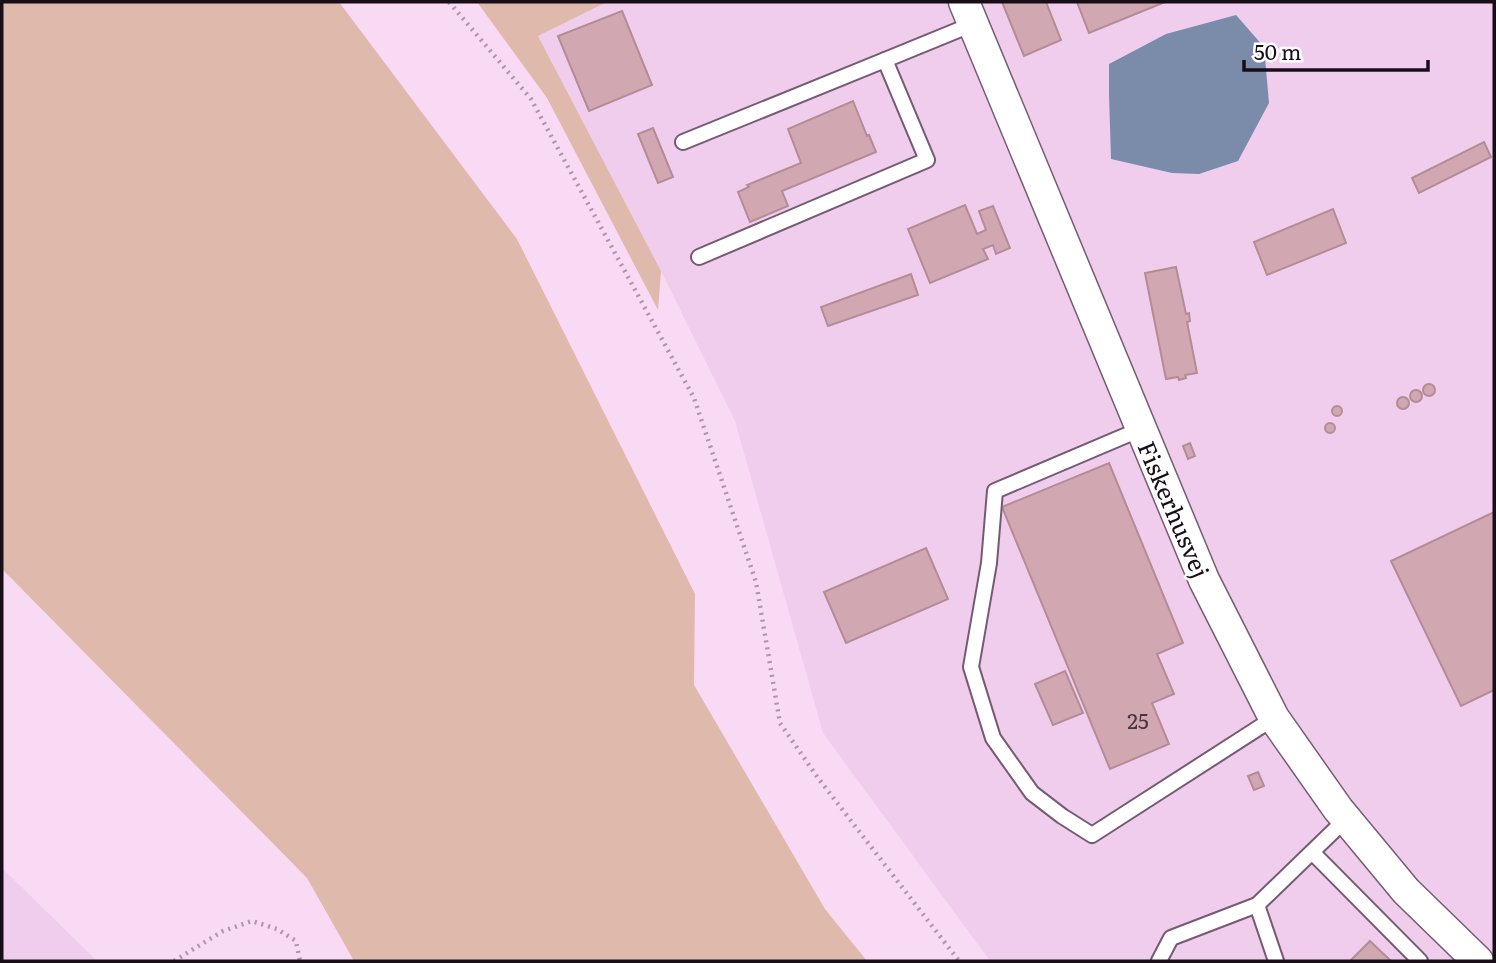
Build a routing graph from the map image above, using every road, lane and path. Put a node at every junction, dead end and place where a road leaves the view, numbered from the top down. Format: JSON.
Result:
{"nodes":[{"id":1,"x":449,"y":2,"type":"edge"},
{"id":2,"x":969,"y":13,"type":"edge"},
{"id":3,"x":885,"y":60,"type":"junction"},
{"id":4,"x":683,"y":142,"type":"dead end"},
{"id":5,"x":699,"y":257,"type":"dead end"},
{"id":6,"x":1141,"y":429,"type":"junction"},
{"id":7,"x":1274,"y":718,"type":"junction"},
{"id":8,"x":1346,"y":819,"type":"junction"},
{"id":9,"x":1312,"y":852,"type":"junction"},
{"id":10,"x":1257,"y":905,"type":"junction"},
{"id":11,"x":1494,"y":953,"type":"edge"},
{"id":12,"x":174,"y":961,"type":"edge"},
{"id":13,"x":300,"y":961,"type":"edge"},
{"id":14,"x":959,"y":961,"type":"edge"},
{"id":15,"x":1159,"y":961,"type":"edge"},
{"id":16,"x":1276,"y":961,"type":"edge"},
{"id":17,"x":1420,"y":961,"type":"edge"},
{"id":18,"x":1478,"y":961,"type":"edge"},
{"id":19,"x":1487,"y":961,"type":"edge"}],
"edges":[{"from":1,"to":14,"type":"path"},
{"from":2,"to":3,"type":"lane"},
{"from":2,"to":6,"type":"street","name":"Fiskerhusvej"},
{"from":3,"to":4,"type":"lane"},
{"from":3,"to":5,"type":"lane"},
{"from":6,"to":7,"type":"street","name":"Fiskerhusvej"},
{"from":6,"to":7,"type":"lane"},
{"from":7,"to":8,"type":"street","name":"Fiskerhusvej"},
{"from":8,"to":9,"type":"lane"},
{"from":8,"to":18,"type":"street","name":"Fiskerhusvej"},
{"from":9,"to":10,"type":"lane"},
{"from":9,"to":17,"type":"lane"},
{"from":10,"to":15,"type":"lane"},
{"from":10,"to":16,"type":"lane"},
{"from":11,"to":19,"type":"street"},
{"from":12,"to":13,"type":"path"}]}
